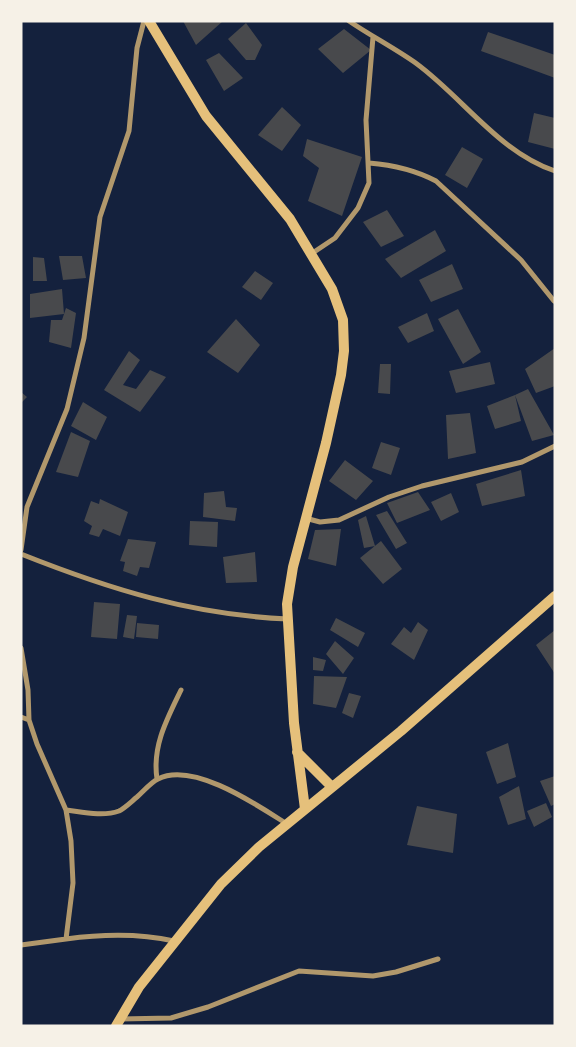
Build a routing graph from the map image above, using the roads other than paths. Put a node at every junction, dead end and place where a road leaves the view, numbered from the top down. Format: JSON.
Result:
{"nodes":[{"id":1,"x":144,"y":21,"type":"edge"},
{"id":2,"x":149,"y":21,"type":"edge"},
{"id":3,"x":350,"y":21,"type":"edge"},
{"id":4,"x":372,"y":37,"type":"junction"},
{"id":5,"x":369,"y":162,"type":"junction"},
{"id":6,"x":555,"y":171,"type":"edge"},
{"id":7,"x":311,"y":254,"type":"junction"},
{"id":8,"x":554,"y":302,"type":"edge"},
{"id":9,"x":555,"y":446,"type":"edge"},
{"id":10,"x":21,"y":505,"type":"edge"},
{"id":11,"x":27,"y":507,"type":"junction"},
{"id":12,"x":306,"y":518,"type":"junction"},
{"id":13,"x":21,"y":550,"type":"edge"},
{"id":14,"x":21,"y":554,"type":"edge"},
{"id":15,"x":555,"y":596,"type":"edge"},
{"id":16,"x":288,"y":619,"type":"junction"},
{"id":17,"x":21,"y":648,"type":"edge"},
{"id":18,"x":180,"y":690,"type":"dead end"},
{"id":19,"x":21,"y":717,"type":"edge"},
{"id":20,"x":29,"y":720,"type":"junction"},
{"id":21,"x":297,"y":752,"type":"junction"},
{"id":22,"x":157,"y":779,"type":"junction"},
{"id":23,"x":332,"y":787,"type":"junction"},
{"id":24,"x":305,"y":809,"type":"junction"},
{"id":25,"x":66,"y":810,"type":"junction"},
{"id":26,"x":287,"y":824,"type":"junction"},
{"id":27,"x":66,"y":939,"type":"junction"},
{"id":28,"x":174,"y":940,"type":"junction"},
{"id":29,"x":21,"y":945,"type":"edge"},
{"id":30,"x":438,"y":959,"type":"dead end"},
{"id":31,"x":118,"y":1022,"type":"edge"}],
"edges":[{"from":1,"to":11,"type":"street"},
{"from":2,"to":7,"type":"main road"},
{"from":3,"to":4,"type":"street"},
{"from":4,"to":5,"type":"street"},
{"from":4,"to":6,"type":"street"},
{"from":5,"to":7,"type":"street"},
{"from":5,"to":8,"type":"street"},
{"from":7,"to":12,"type":"main road"},
{"from":9,"to":12,"type":"street"},
{"from":10,"to":11,"type":"street"},
{"from":11,"to":13,"type":"street"},
{"from":12,"to":16,"type":"main road"},
{"from":14,"to":16,"type":"street"},
{"from":15,"to":23,"type":"main road"},
{"from":16,"to":21,"type":"main road"},
{"from":17,"to":20,"type":"street"},
{"from":18,"to":22,"type":"street"},
{"from":19,"to":20,"type":"street"},
{"from":20,"to":25,"type":"street"},
{"from":21,"to":23,"type":"main road"},
{"from":21,"to":24,"type":"main road"},
{"from":22,"to":25,"type":"street"},
{"from":22,"to":26,"type":"street"},
{"from":23,"to":24,"type":"main road"},
{"from":24,"to":26,"type":"main road"},
{"from":25,"to":27,"type":"street"},
{"from":26,"to":28,"type":"main road"},
{"from":27,"to":28,"type":"street"},
{"from":27,"to":29,"type":"street"},
{"from":28,"to":31,"type":"main road"},
{"from":30,"to":31,"type":"street"}]}
